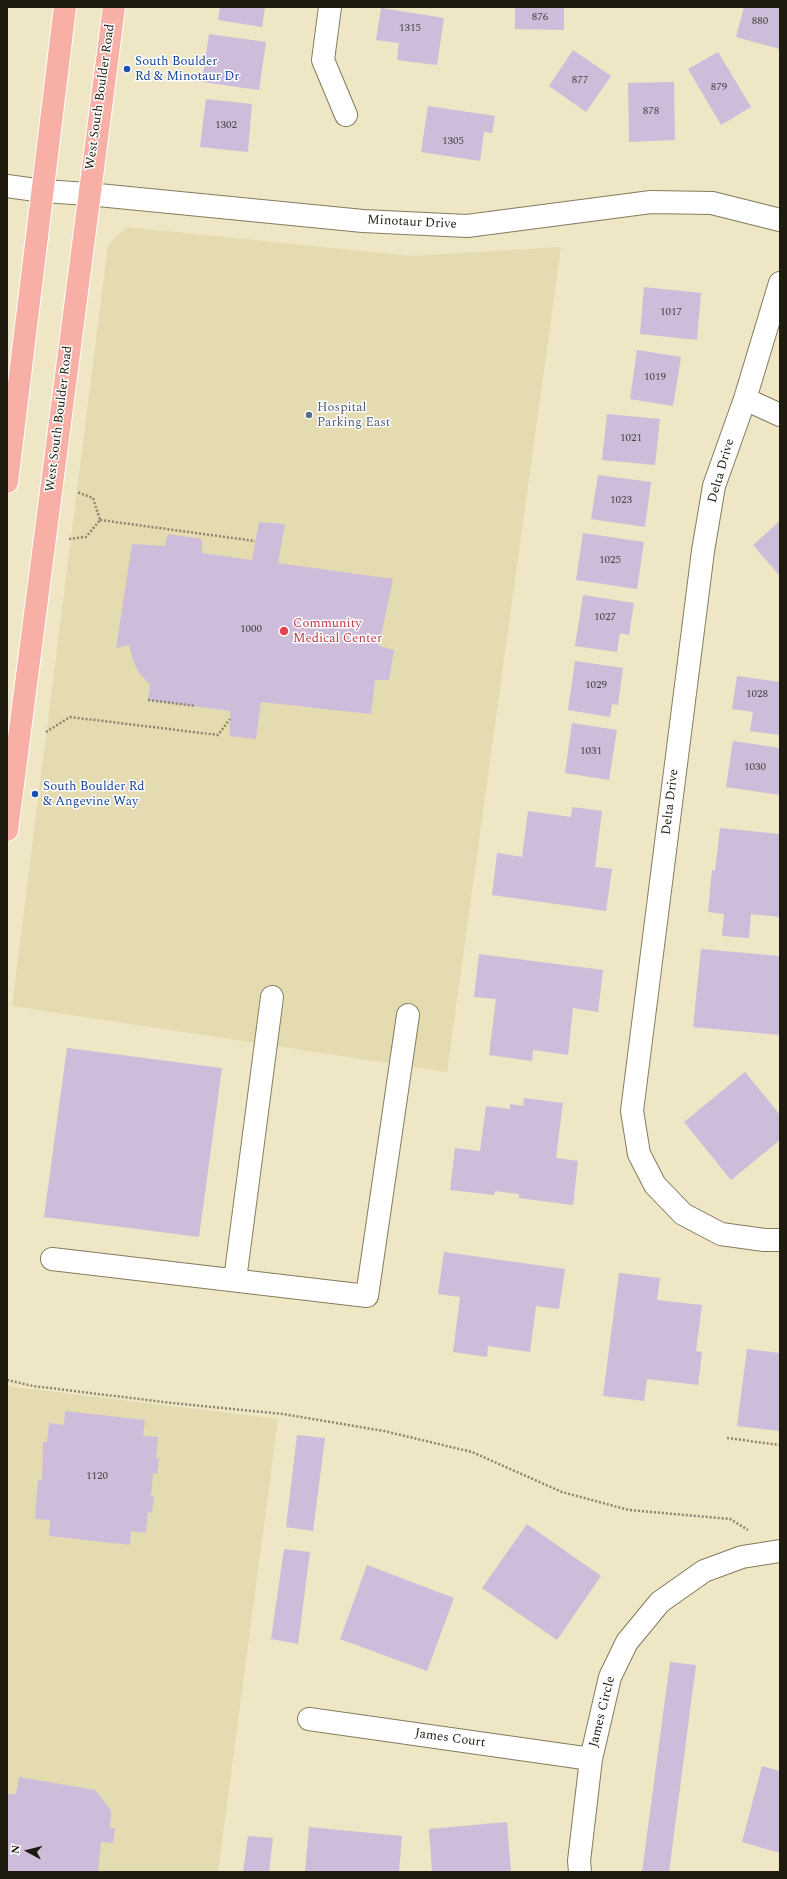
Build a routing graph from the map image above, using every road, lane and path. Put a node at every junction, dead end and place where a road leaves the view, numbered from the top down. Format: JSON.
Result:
{"nodes":[{"id":1,"x":65,"y":7,"type":"edge"},
{"id":2,"x":114,"y":7,"type":"edge"},
{"id":3,"x":330,"y":7,"type":"edge"},
{"id":4,"x":346,"y":115,"type":"dead end"},
{"id":5,"x":7,"y":186,"type":"edge"},
{"id":6,"x":43,"y":191,"type":"junction"},
{"id":7,"x":88,"y":194,"type":"junction"},
{"id":8,"x":780,"y":220,"type":"edge"},
{"id":9,"x":780,"y":283,"type":"edge"},
{"id":10,"x":745,"y":399,"type":"junction"},
{"id":11,"x":780,"y":415,"type":"edge"},
{"id":12,"x":7,"y":482,"type":"edge"},
{"id":13,"x":73,"y":491,"type":"dead end"},
{"id":14,"x":100,"y":520,"type":"junction"},
{"id":15,"x":67,"y":539,"type":"dead end"},
{"id":16,"x":255,"y":541,"type":"dead end"},
{"id":17,"x":148,"y":700,"type":"dead end"},
{"id":18,"x":195,"y":706,"type":"dead end"},
{"id":19,"x":230,"y":719,"type":"dead end"},
{"id":20,"x":42,"y":735,"type":"dead end"},
{"id":21,"x":7,"y":830,"type":"edge"},
{"id":22,"x":272,"y":997,"type":"dead end"},
{"id":23,"x":408,"y":1015,"type":"dead end"},
{"id":24,"x":780,"y":1240,"type":"edge"},
{"id":25,"x":52,"y":1258,"type":"dead end"},
{"id":26,"x":236,"y":1280,"type":"junction"},
{"id":27,"x":7,"y":1380,"type":"edge"},
{"id":28,"x":727,"y":1438,"type":"dead end"},
{"id":29,"x":780,"y":1445,"type":"edge"},
{"id":30,"x":755,"y":1534,"type":"dead end"},
{"id":31,"x":780,"y":1551,"type":"edge"},
{"id":32,"x":309,"y":1719,"type":"dead end"},
{"id":33,"x":591,"y":1759,"type":"junction"},
{"id":34,"x":580,"y":1872,"type":"edge"}],
"edges":[{"from":1,"to":6,"type":"main road"},
{"from":2,"to":7,"type":"main road","name":"West South Boulder Road"},
{"from":3,"to":4,"type":"street"},
{"from":5,"to":6,"type":"street","name":"Minotaur Drive"},
{"from":6,"to":7,"type":"street","name":"Minotaur Drive"},
{"from":6,"to":12,"type":"main road"},
{"from":7,"to":8,"type":"street","name":"Minotaur Drive"},
{"from":7,"to":21,"type":"main road","name":"West South Boulder Road"},
{"from":9,"to":10,"type":"street","name":"Delta Drive"},
{"from":10,"to":11,"type":"street"},
{"from":10,"to":24,"type":"street","name":"Delta Drive"},
{"from":13,"to":14,"type":"path"},
{"from":14,"to":15,"type":"path"},
{"from":14,"to":16,"type":"path"},
{"from":17,"to":18,"type":"path"},
{"from":19,"to":20,"type":"path"},
{"from":22,"to":26,"type":"street"},
{"from":23,"to":26,"type":"street"},
{"from":25,"to":26,"type":"street"},
{"from":27,"to":30,"type":"path"},
{"from":28,"to":29,"type":"path"},
{"from":31,"to":33,"type":"street","name":"James Circle"},
{"from":32,"to":33,"type":"street","name":"James Court"},
{"from":33,"to":34,"type":"street","name":"James Circle"}]}
